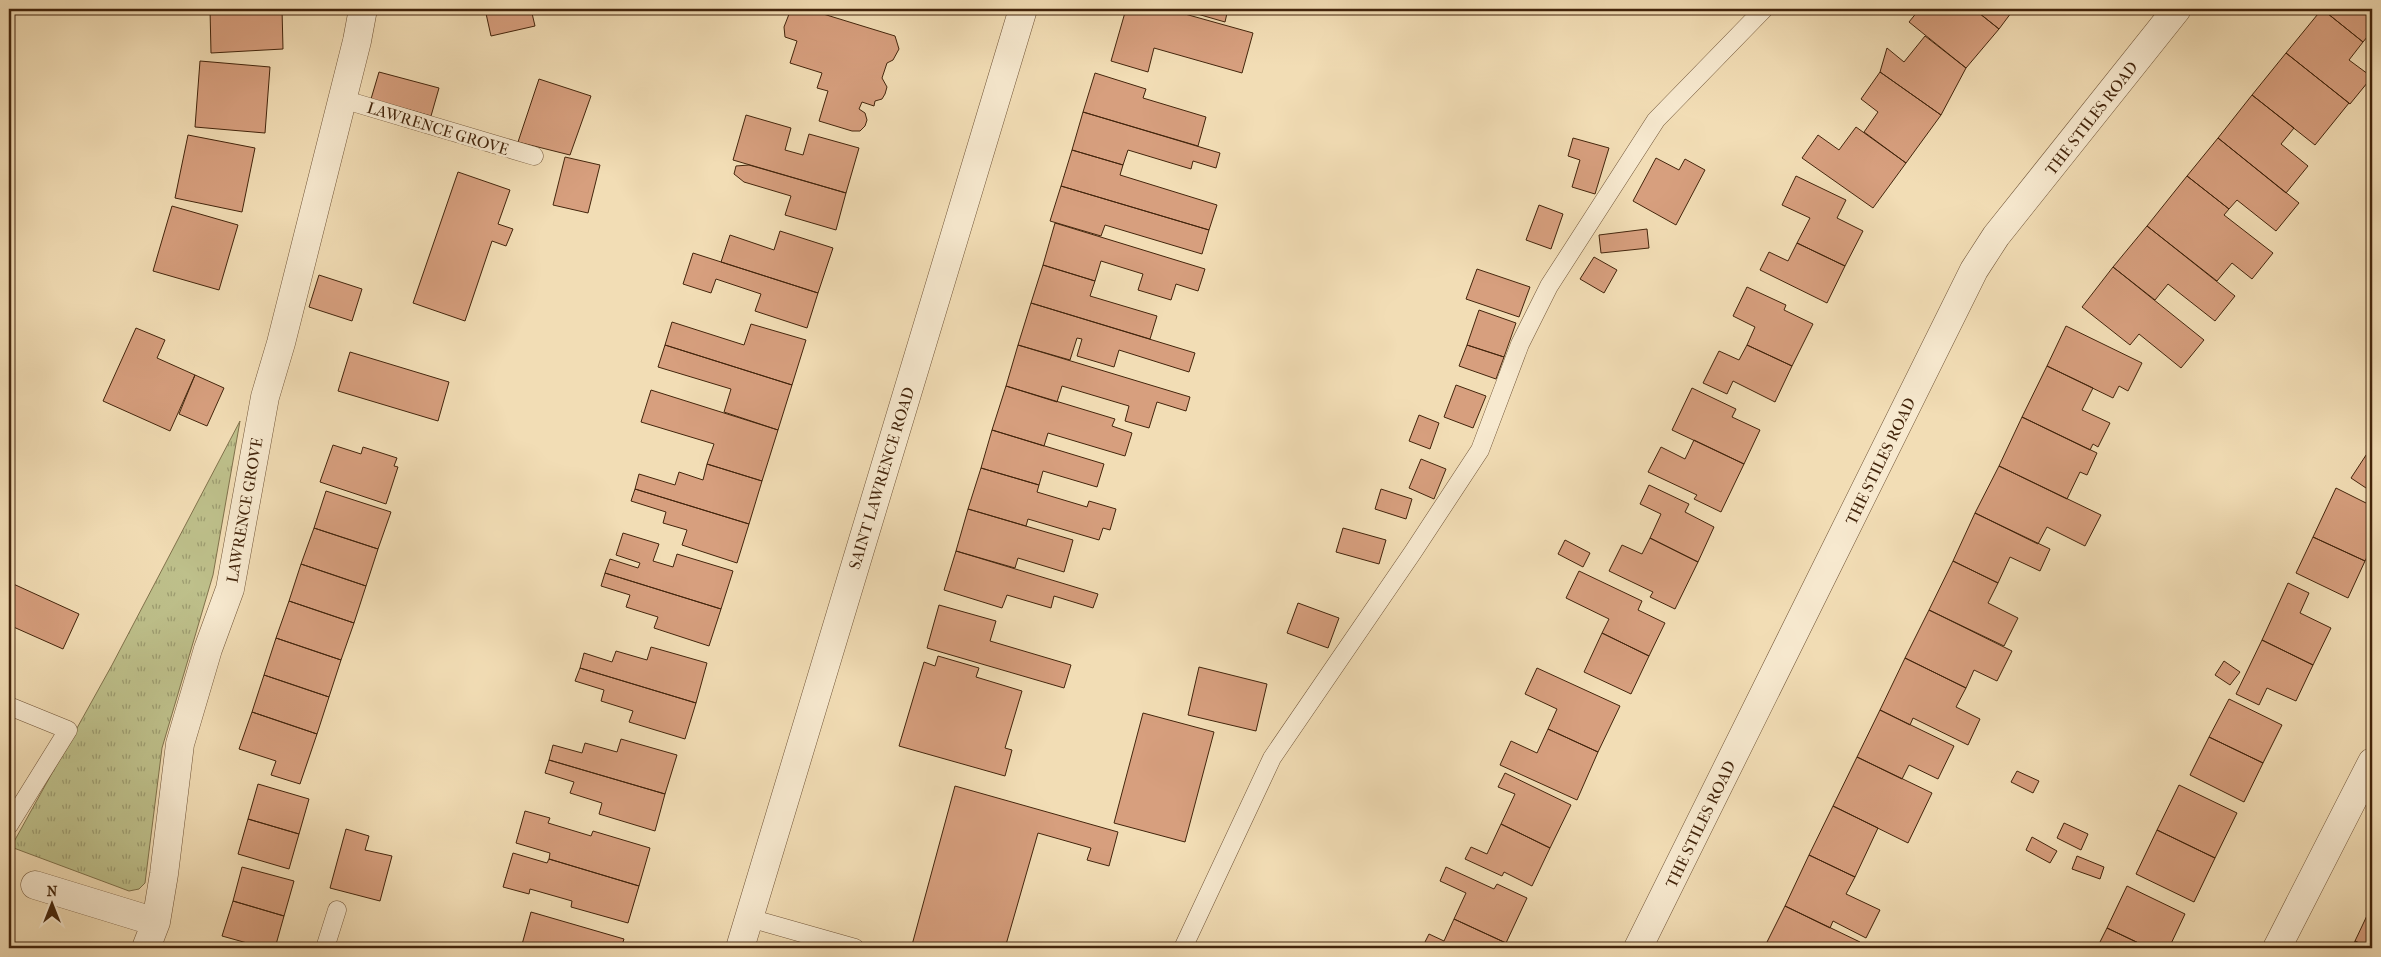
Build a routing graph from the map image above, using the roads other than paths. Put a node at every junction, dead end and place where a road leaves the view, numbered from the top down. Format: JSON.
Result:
{"nodes":[{"id":1,"x":363,"y":9,"type":"edge"},
{"id":2,"x":1023,"y":9,"type":"edge"},
{"id":3,"x":1764,"y":9,"type":"edge"},
{"id":4,"x":2177,"y":9,"type":"edge"},
{"id":5,"x":342,"y":99,"type":"junction"},
{"id":6,"x":534,"y":156,"type":"dead end"},
{"id":7,"x":9,"y":706,"type":"edge"},
{"id":8,"x":2372,"y":762,"type":"edge"},
{"id":9,"x":9,"y":825,"type":"edge"},
{"id":10,"x":35,"y":885,"type":"dead end"},
{"id":11,"x":337,"y":910,"type":"dead end"},
{"id":12,"x":749,"y":918,"type":"junction"},
{"id":13,"x":156,"y":922,"type":"junction"},
{"id":14,"x":146,"y":948,"type":"edge"},
{"id":15,"x":325,"y":948,"type":"edge"},
{"id":16,"x":740,"y":948,"type":"edge"},
{"id":17,"x":855,"y":948,"type":"edge"},
{"id":18,"x":1183,"y":948,"type":"edge"},
{"id":19,"x":1638,"y":948,"type":"edge"},
{"id":20,"x":2277,"y":948,"type":"edge"}],
"edges":[{"from":1,"to":5,"type":"street","name":"LAWRENCE GROVE"},
{"from":2,"to":12,"type":"street","name":"SAINT LAWRENCE ROAD"},
{"from":3,"to":18,"type":"lane"},
{"from":4,"to":19,"type":"street","name":"THE STILES ROAD"},
{"from":5,"to":6,"type":"lane","name":"LAWRENCE GROVE"},
{"from":5,"to":13,"type":"street","name":"LAWRENCE GROVE"},
{"from":7,"to":9,"type":"lane"},
{"from":8,"to":20,"type":"street"},
{"from":10,"to":13,"type":"street"},
{"from":11,"to":15,"type":"lane"},
{"from":12,"to":16,"type":"street","name":"SAINT LAWRENCE ROAD"},
{"from":12,"to":17,"type":"lane"},
{"from":13,"to":14,"type":"street","name":"LAWRENCE GROVE"}]}
